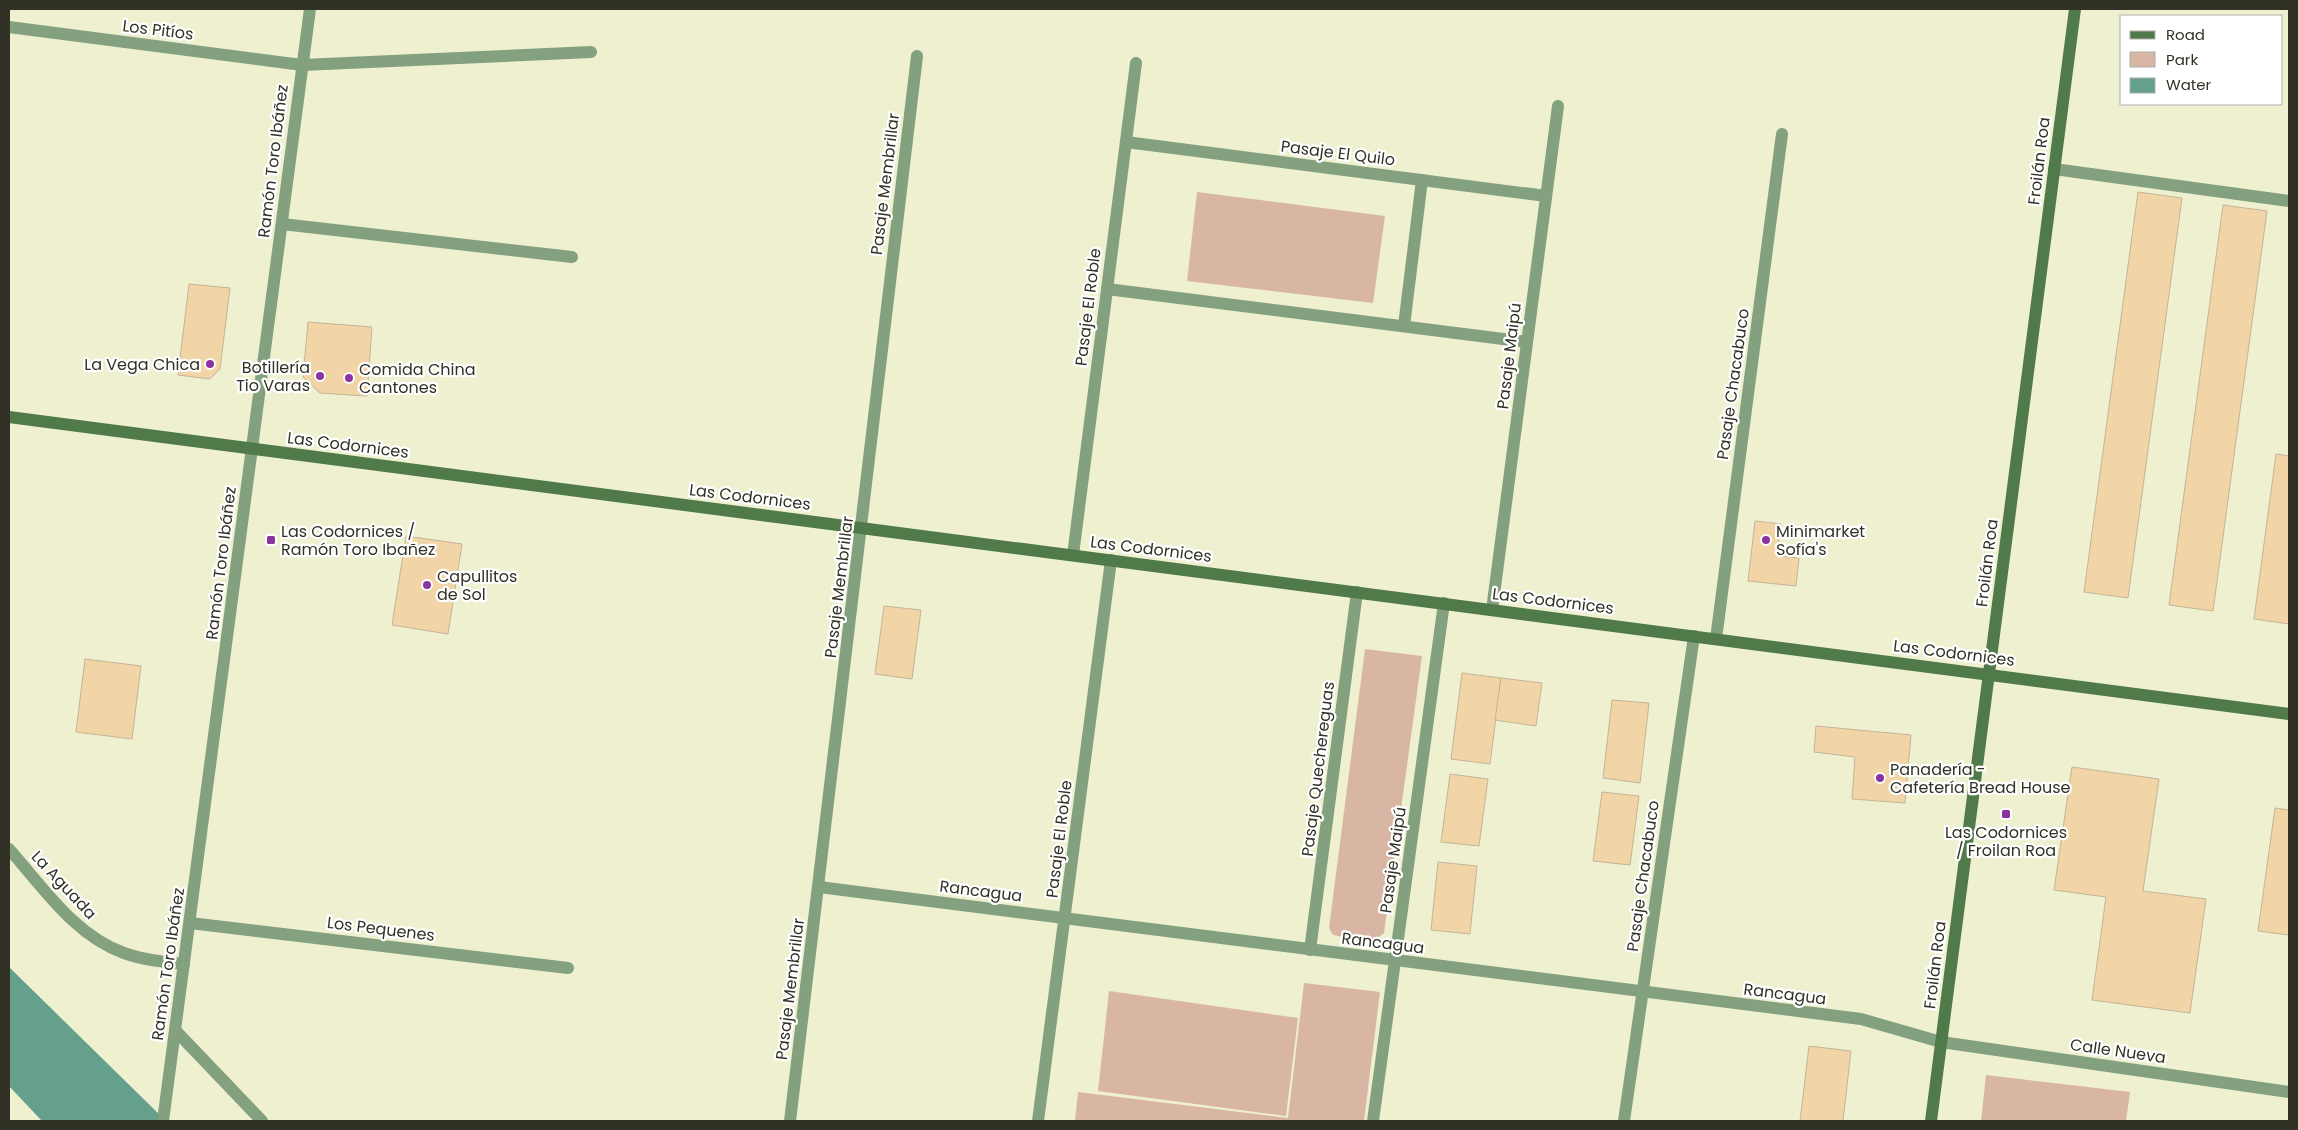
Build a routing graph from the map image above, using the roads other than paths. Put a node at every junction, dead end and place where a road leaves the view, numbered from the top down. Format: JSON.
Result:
{"nodes":[{"id":1,"x":310,"y":9,"type":"edge"},
{"id":2,"x":2075,"y":9,"type":"edge"},
{"id":3,"x":9,"y":27,"type":"edge"},
{"id":4,"x":592,"y":52,"type":"dead end"},
{"id":5,"x":917,"y":56,"type":"dead end"},
{"id":6,"x":1136,"y":63,"type":"dead end"},
{"id":7,"x":302,"y":65,"type":"junction"},
{"id":8,"x":1558,"y":106,"type":"dead end"},
{"id":9,"x":1782,"y":134,"type":"dead end"},
{"id":10,"x":1126,"y":142,"type":"junction"},
{"id":11,"x":2054,"y":169,"type":"junction"},
{"id":12,"x":1422,"y":180,"type":"junction"},
{"id":13,"x":1546,"y":196,"type":"junction"},
{"id":14,"x":2289,"y":201,"type":"edge"},
{"id":15,"x":282,"y":224,"type":"junction"},
{"id":16,"x":572,"y":258,"type":"dead end"},
{"id":17,"x":1107,"y":288,"type":"junction"},
{"id":18,"x":1404,"y":326,"type":"junction"},
{"id":19,"x":1527,"y":342,"type":"junction"},
{"id":20,"x":9,"y":417,"type":"edge"},
{"id":21,"x":252,"y":449,"type":"junction"},
{"id":22,"x":862,"y":528,"type":"junction"},
{"id":23,"x":1073,"y":555,"type":"junction"},
{"id":24,"x":1111,"y":560,"type":"junction"},
{"id":25,"x":1357,"y":592,"type":"junction"},
{"id":26,"x":1444,"y":603,"type":"junction"},
{"id":27,"x":1492,"y":610,"type":"junction"},
{"id":28,"x":1694,"y":636,"type":"junction"},
{"id":29,"x":1716,"y":639,"type":"junction"},
{"id":30,"x":1989,"y":674,"type":"junction"},
{"id":31,"x":2289,"y":714,"type":"edge"},
{"id":32,"x":9,"y":849,"type":"edge"},
{"id":33,"x":818,"y":887,"type":"junction"},
{"id":34,"x":1065,"y":918,"type":"junction"},
{"id":35,"x":190,"y":923,"type":"junction"},
{"id":36,"x":1310,"y":950,"type":"junction"},
{"id":37,"x":1395,"y":960,"type":"junction"},
{"id":38,"x":184,"y":964,"type":"junction"},
{"id":39,"x":568,"y":968,"type":"dead end"},
{"id":40,"x":1643,"y":992,"type":"junction"},
{"id":41,"x":176,"y":1030,"type":"junction"},
{"id":42,"x":1941,"y":1042,"type":"junction"},
{"id":43,"x":2289,"y":1092,"type":"edge"},
{"id":44,"x":164,"y":1117,"type":"edge"},
{"id":45,"x":262,"y":1121,"type":"edge"},
{"id":46,"x":790,"y":1121,"type":"edge"},
{"id":47,"x":1038,"y":1121,"type":"edge"},
{"id":48,"x":1373,"y":1121,"type":"edge"},
{"id":49,"x":1624,"y":1121,"type":"edge"},
{"id":50,"x":1931,"y":1121,"type":"edge"}],
"edges":[{"from":1,"to":7,"type":"street","name":"Ramón Toro Ibáñez"},
{"from":2,"to":11,"type":"street","name":"Froilán Roa"},
{"from":3,"to":7,"type":"street","name":"Los Pitíos"},
{"from":4,"to":7,"type":"street","name":"Los Pitíos"},
{"from":5,"to":22,"type":"street","name":"Pasaje Membrillar"},
{"from":6,"to":10,"type":"street","name":"Pasaje El Roble"},
{"from":7,"to":15,"type":"street","name":"Ramón Toro Ibáñez"},
{"from":8,"to":13,"type":"street","name":"Pasaje Maipú"},
{"from":9,"to":29,"type":"street","name":"Pasaje Chacabuco"},
{"from":10,"to":12,"type":"street","name":"Pasaje El Quilo"},
{"from":10,"to":17,"type":"street","name":"Pasaje El Roble"},
{"from":11,"to":14,"type":"street"},
{"from":11,"to":30,"type":"street","name":"Froilán Roa"},
{"from":12,"to":13,"type":"street","name":"Pasaje El Quilo"},
{"from":12,"to":18,"type":"street"},
{"from":13,"to":19,"type":"street","name":"Pasaje Maipú"},
{"from":15,"to":16,"type":"street"},
{"from":15,"to":21,"type":"street","name":"Ramón Toro Ibáñez"},
{"from":17,"to":18,"type":"street"},
{"from":17,"to":23,"type":"street","name":"Pasaje El Roble"},
{"from":18,"to":19,"type":"street"},
{"from":19,"to":27,"type":"street","name":"Pasaje Maipú"},
{"from":20,"to":21,"type":"street","name":"Las Codornices"},
{"from":21,"to":22,"type":"street","name":"Las Codornices"},
{"from":21,"to":35,"type":"street","name":"Ramón Toro Ibáñez"},
{"from":22,"to":23,"type":"street","name":"Las Codornices"},
{"from":22,"to":33,"type":"street","name":"Pasaje Membrillar"},
{"from":23,"to":24,"type":"street","name":"Las Codornices"},
{"from":24,"to":25,"type":"street","name":"Las Codornices"},
{"from":24,"to":34,"type":"street","name":"Pasaje El Roble"},
{"from":25,"to":26,"type":"street","name":"Las Codornices"},
{"from":25,"to":36,"type":"street","name":"Pasaje Quechereguas"},
{"from":26,"to":27,"type":"street","name":"Las Codornices"},
{"from":26,"to":37,"type":"street","name":"Pasaje Maipú"},
{"from":27,"to":28,"type":"street","name":"Las Codornices"},
{"from":28,"to":29,"type":"street","name":"Las Codornices"},
{"from":28,"to":40,"type":"street","name":"Pasaje Chacabuco"},
{"from":29,"to":30,"type":"street","name":"Las Codornices"},
{"from":30,"to":31,"type":"street","name":"Las Codornices"},
{"from":30,"to":42,"type":"street","name":"Froilán Roa"},
{"from":32,"to":38,"type":"street","name":"La Aguada"},
{"from":33,"to":34,"type":"street","name":"Rancagua"},
{"from":33,"to":46,"type":"street","name":"Pasaje Membrillar"},
{"from":34,"to":36,"type":"street","name":"Rancagua"},
{"from":34,"to":47,"type":"street","name":"Pasaje El Roble"},
{"from":35,"to":38,"type":"street","name":"Ramón Toro Ibáñez"},
{"from":35,"to":39,"type":"street","name":"Los Pequenes"},
{"from":36,"to":37,"type":"street","name":"Rancagua"},
{"from":37,"to":40,"type":"street","name":"Rancagua"},
{"from":37,"to":48,"type":"street","name":"Pasaje Maipú"},
{"from":38,"to":41,"type":"street","name":"Ramón Toro Ibáñez"},
{"from":40,"to":42,"type":"street","name":"Rancagua"},
{"from":40,"to":49,"type":"street","name":"Pasaje Chacabuco"},
{"from":41,"to":44,"type":"street","name":"Ramón Toro Ibáñez"},
{"from":41,"to":45,"type":"street"},
{"from":42,"to":43,"type":"street","name":"Calle Nueva"},
{"from":42,"to":50,"type":"street","name":"Froilán Roa"}]}
